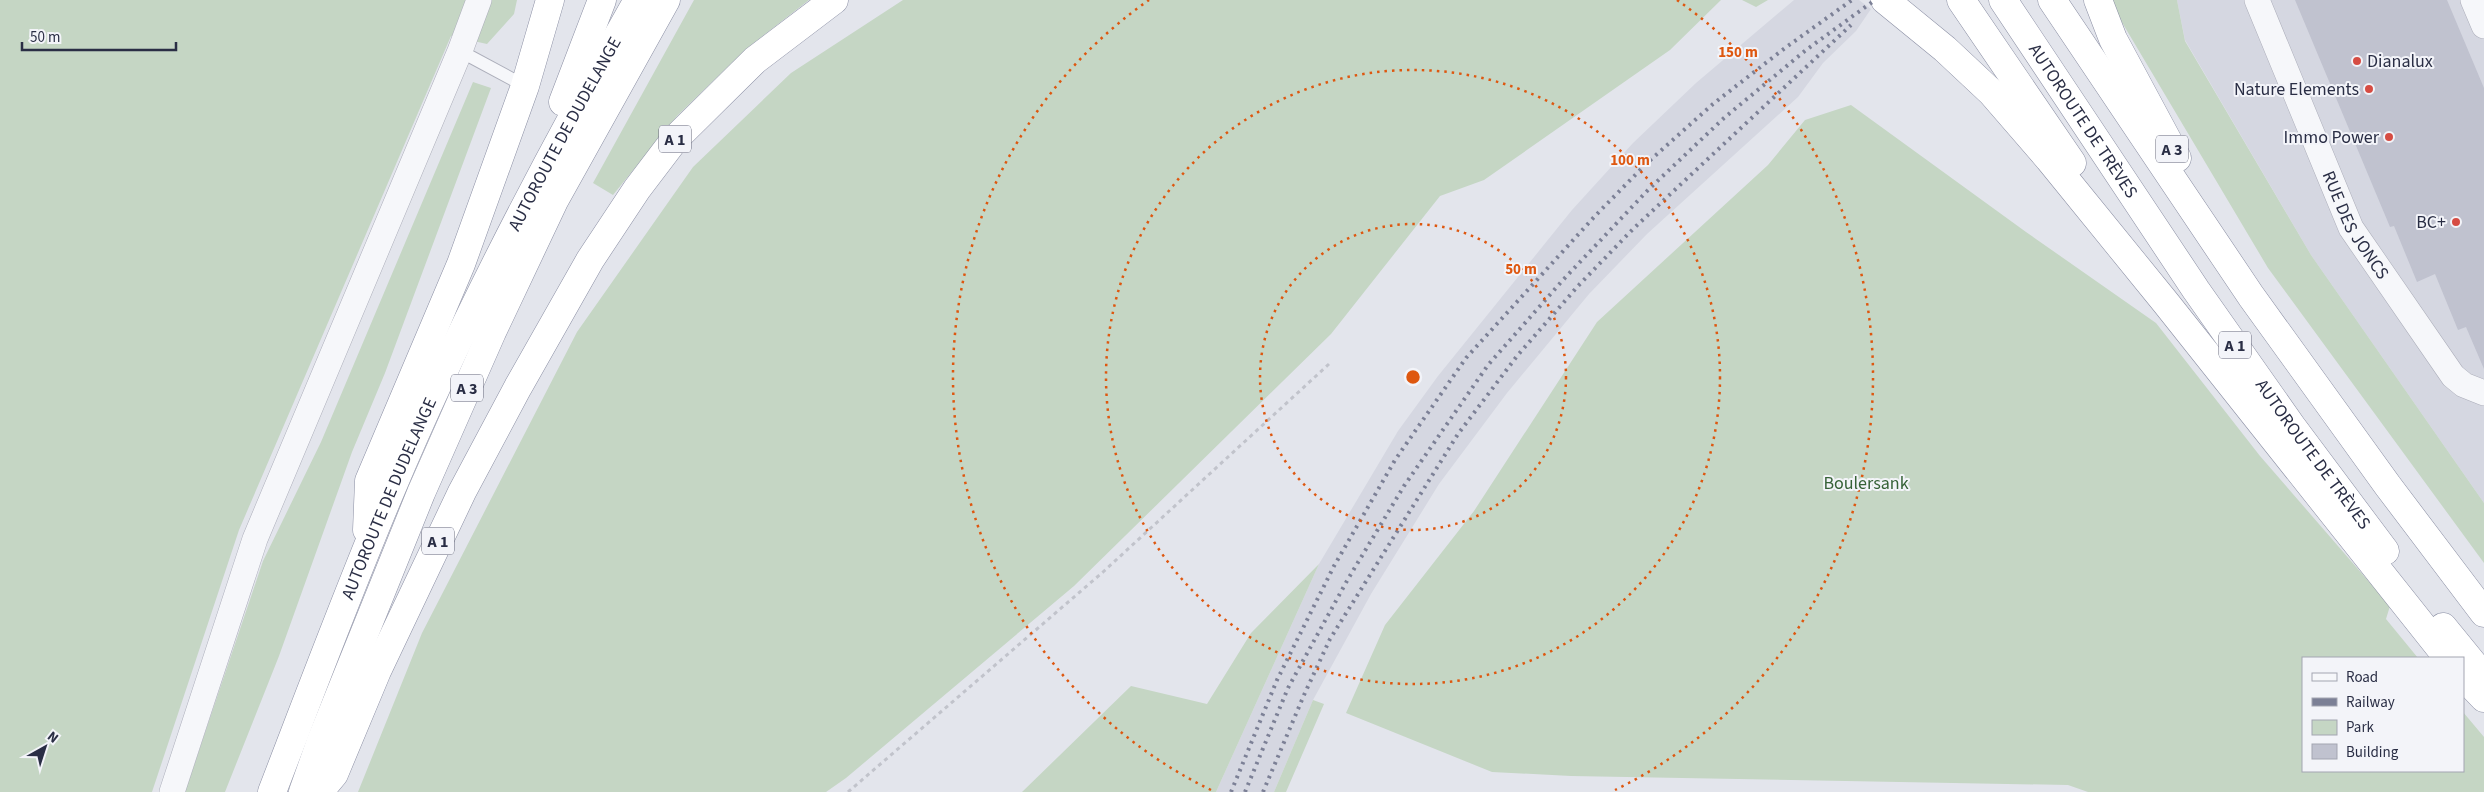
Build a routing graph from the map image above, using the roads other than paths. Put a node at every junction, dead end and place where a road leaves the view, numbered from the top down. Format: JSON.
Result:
{"nodes":[{"id":1,"x":479,"y":0,"type":"edge"},
{"id":2,"x":550,"y":0,"type":"edge"},
{"id":3,"x":602,"y":0,"type":"edge"},
{"id":4,"x":638,"y":0,"type":"edge"},
{"id":5,"x":666,"y":0,"type":"edge"},
{"id":6,"x":834,"y":0,"type":"edge"},
{"id":7,"x":1961,"y":0,"type":"edge"},
{"id":8,"x":2003,"y":0,"type":"edge"},
{"id":9,"x":2052,"y":0,"type":"edge"},
{"id":10,"x":2098,"y":0,"type":"edge"},
{"id":11,"x":2257,"y":0,"type":"edge"},
{"id":12,"x":2473,"y":0,"type":"edge"},
{"id":13,"x":1894,"y":7,"type":"edge"},
{"id":14,"x":2484,"y":26,"type":"edge"},
{"id":15,"x":460,"y":51,"type":"junction"},
{"id":16,"x":525,"y":86,"type":"junction"},
{"id":17,"x":2250,"y":296,"type":"junction"},
{"id":18,"x":2166,"y":303,"type":"junction"},
{"id":19,"x":468,"y":318,"type":"junction"},
{"id":20,"x":2484,"y":393,"type":"edge"},
{"id":21,"x":366,"y":548,"type":"junction"},
{"id":22,"x":2484,"y":613,"type":"edge"},
{"id":23,"x":2447,"y":657,"type":"edge"},
{"id":24,"x":2464,"y":677,"type":"edge"},
{"id":25,"x":2484,"y":677,"type":"edge"},
{"id":26,"x":2484,"y":698,"type":"edge"},
{"id":27,"x":172,"y":792,"type":"edge"},
{"id":28,"x":272,"y":792,"type":"edge"},
{"id":29,"x":303,"y":792,"type":"edge"},
{"id":30,"x":319,"y":792,"type":"edge"}],
"edges":[{"from":1,"to":15,"type":"street"},
{"from":2,"to":16,"type":"highway","number":"A 3"},
{"from":3,"to":19,"type":"highway","number":"A 3"},
{"from":4,"to":19,"type":"highway","name":"AUTOROUTE DE DUDELANGE","number":"A 3"},
{"from":5,"to":29,"type":"highway","name":"AUTOROUTE DE DUDELANGE","number":"A 3"},
{"from":6,"to":30,"type":"highway","number":"A 1"},
{"from":7,"to":18,"type":"highway","number":"A 1"},
{"from":8,"to":25,"type":"highway","name":"AUTOROUTE DE TRÈVES","number":"A 1"},
{"from":9,"to":17,"type":"highway","number":"A 1"},
{"from":10,"to":17,"type":"highway","number":"A 3"},
{"from":11,"to":20,"type":"street","name":"RUE DES JONCS"},
{"from":12,"to":14,"type":"street"},
{"from":13,"to":18,"type":"highway","number":"A 1"},
{"from":15,"to":16,"type":"lane"},
{"from":15,"to":27,"type":"street"},
{"from":16,"to":21,"type":"highway","number":"A 3"},
{"from":17,"to":22,"type":"highway","number":"A 1"},
{"from":18,"to":23,"type":"highway","number":"A 1"},
{"from":19,"to":21,"type":"highway","name":"AUTOROUTE DE DUDELANGE","number":"A 3"},
{"from":21,"to":28,"type":"highway","name":"AUTOROUTE DE DUDELANGE","number":"A 3"},
{"from":24,"to":26,"type":"highway"}]}
